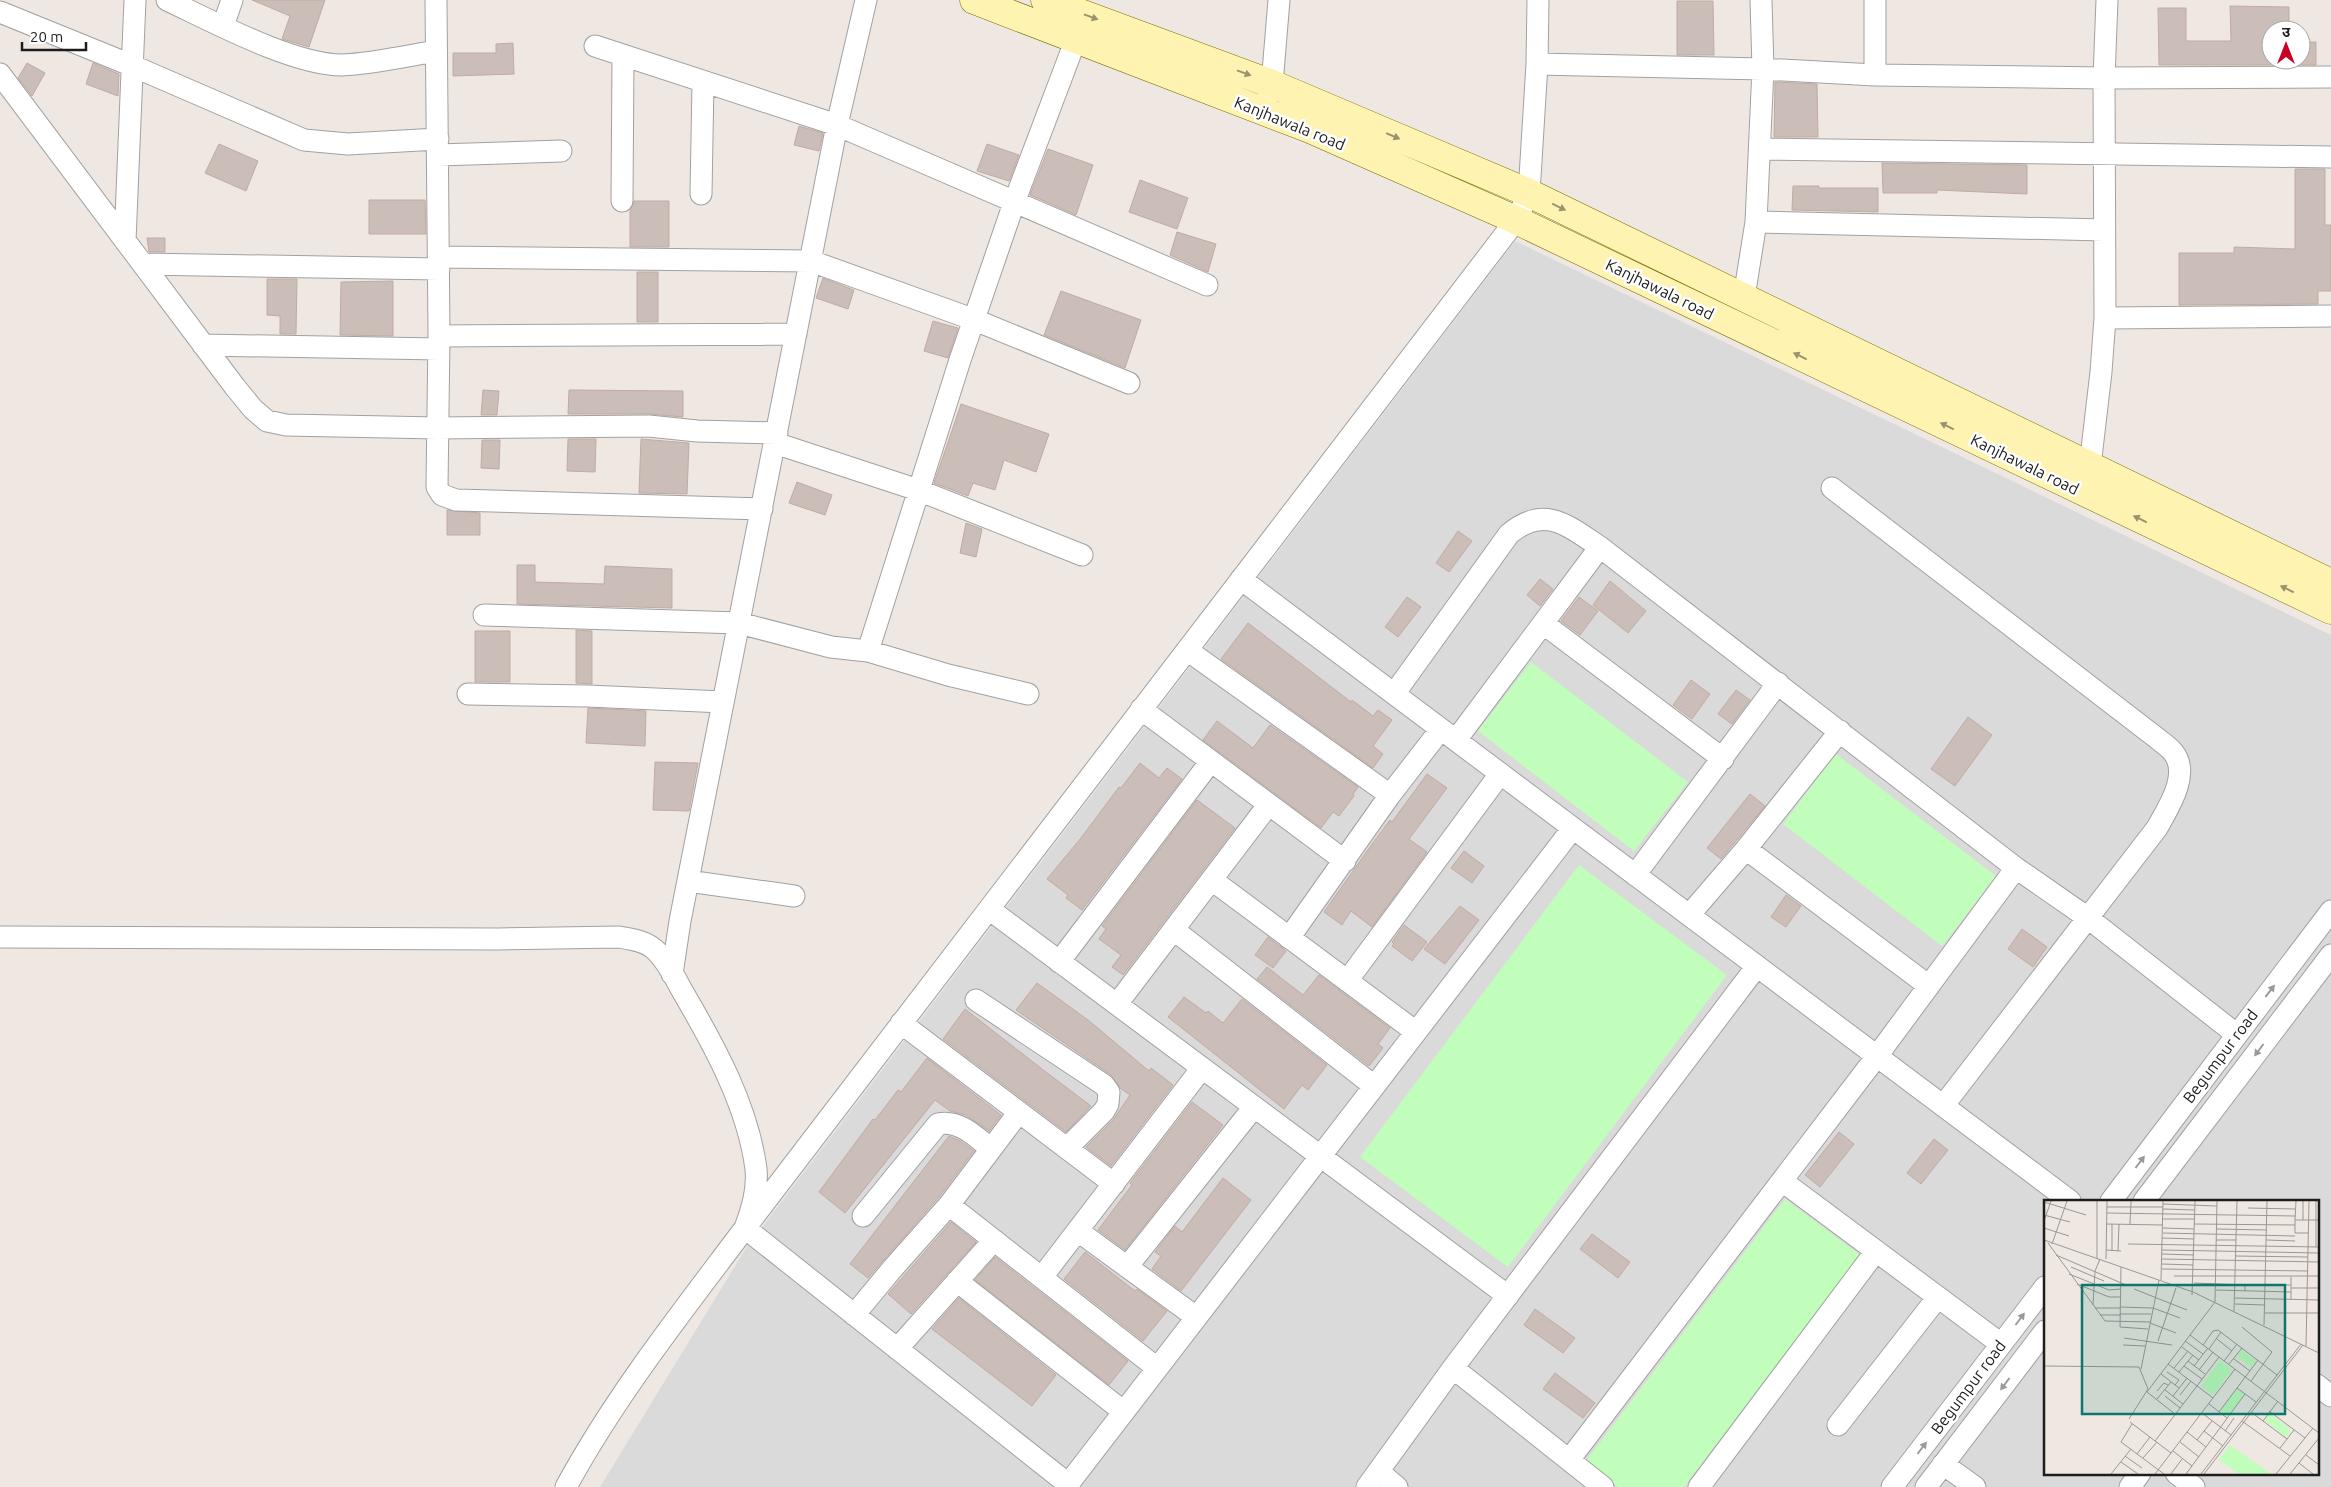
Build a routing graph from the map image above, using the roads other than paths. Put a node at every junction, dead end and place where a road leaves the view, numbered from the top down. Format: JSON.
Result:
{"nodes":[{"id":1,"x":135,"y":0,"type":"edge"},
{"id":2,"x":167,"y":0,"type":"edge"},
{"id":3,"x":232,"y":0,"type":"edge"},
{"id":4,"x":436,"y":0,"type":"edge"},
{"id":5,"x":866,"y":0,"type":"edge"},
{"id":6,"x":974,"y":0,"type":"edge"},
{"id":7,"x":1045,"y":0,"type":"edge"},
{"id":8,"x":1279,"y":0,"type":"edge"},
{"id":9,"x":1538,"y":0,"type":"edge"},
{"id":10,"x":1761,"y":0,"type":"edge"},
{"id":11,"x":1875,"y":0,"type":"edge"},
{"id":12,"x":2107,"y":0,"type":"edge"},
{"id":13,"x":0,"y":12,"type":"edge"},
{"id":14,"x":223,"y":26,"type":"junction"},
{"id":15,"x":1076,"y":40,"type":"junction"},
{"id":16,"x":595,"y":46,"type":"dead end"},
{"id":17,"x":436,"y":51,"type":"junction"},
{"id":18,"x":623,"y":55,"type":"junction"},
{"id":19,"x":1536,"y":64,"type":"junction"},
{"id":20,"x":133,"y":66,"type":"junction"},
{"id":21,"x":1763,"y":68,"type":"junction"},
{"id":22,"x":0,"y":74,"type":"edge"},
{"id":23,"x":1875,"y":74,"type":"junction"},
{"id":24,"x":2104,"y":78,"type":"junction"},
{"id":25,"x":2331,"y":78,"type":"edge"},
{"id":26,"x":703,"y":82,"type":"junction"},
{"id":27,"x":1272,"y":84,"type":"junction"},
{"id":28,"x":1264,"y":111,"type":"junction"},
{"id":29,"x":837,"y":125,"type":"junction"},
{"id":30,"x":438,"y":147,"type":"junction"},
{"id":31,"x":1760,"y":149,"type":"junction"},
{"id":32,"x":561,"y":151,"type":"dead end"},
{"id":33,"x":2106,"y":153,"type":"junction"},
{"id":34,"x":2331,"y":158,"type":"edge"},
{"id":35,"x":1530,"y":193,"type":"junction"},
{"id":36,"x":701,"y":194,"type":"dead end"},
{"id":37,"x":1014,"y":200,"type":"junction"},
{"id":38,"x":622,"y":201,"type":"dead end"},
{"id":39,"x":1516,"y":220,"type":"junction"},
{"id":40,"x":1756,"y":222,"type":"junction"},
{"id":41,"x":2104,"y":230,"type":"junction"},
{"id":42,"x":125,"y":241,"type":"junction"},
{"id":43,"x":811,"y":261,"type":"junction"},
{"id":44,"x":439,"y":263,"type":"junction"},
{"id":45,"x":143,"y":264,"type":"junction"},
{"id":46,"x":1207,"y":286,"type":"dead end"},
{"id":47,"x":1744,"y":297,"type":"junction"},
{"id":48,"x":2331,"y":316,"type":"edge"},
{"id":49,"x":2104,"y":318,"type":"junction"},
{"id":50,"x":975,"y":320,"type":"junction"},
{"id":51,"x":796,"y":334,"type":"junction"},
{"id":52,"x":439,"y":342,"type":"junction"},
{"id":53,"x":203,"y":345,"type":"junction"},
{"id":54,"x":1130,"y":382,"type":"dead end"},
{"id":55,"x":438,"y":428,"type":"junction"},
{"id":56,"x":776,"y":438,"type":"junction"},
{"id":57,"x":2090,"y":466,"type":"junction"},
{"id":58,"x":1832,"y":488,"type":"dead end"},
{"id":59,"x":918,"y":490,"type":"junction"},
{"id":60,"x":762,"y":509,"type":"junction"},
{"id":61,"x":1600,"y":547,"type":"junction"},
{"id":62,"x":1082,"y":555,"type":"dead end"},
{"id":63,"x":1241,"y":579,"type":"junction"},
{"id":64,"x":2331,"y":583,"type":"edge"},
{"id":65,"x":2331,"y":610,"type":"edge"},
{"id":66,"x":484,"y":615,"type":"dead end"},
{"id":67,"x":739,"y":623,"type":"junction"},
{"id":68,"x":1544,"y":624,"type":"junction"},
{"id":69,"x":1187,"y":650,"type":"junction"},
{"id":70,"x":868,"y":651,"type":"junction"},
{"id":71,"x":1778,"y":683,"type":"junction"},
{"id":72,"x":468,"y":694,"type":"dead end"},
{"id":73,"x":1028,"y":694,"type":"dead end"},
{"id":74,"x":1394,"y":694,"type":"junction"},
{"id":75,"x":723,"y":702,"type":"junction"},
{"id":76,"x":1142,"y":709,"type":"junction"},
{"id":77,"x":1840,"y":731,"type":"junction"},
{"id":78,"x":1448,"y":735,"type":"junction"},
{"id":79,"x":1723,"y":759,"type":"junction"},
{"id":80,"x":1211,"y":761,"type":"junction"},
{"id":81,"x":1500,"y":774,"type":"junction"},
{"id":82,"x":1390,"y":795,"type":"junction"},
{"id":83,"x":1269,"y":804,"type":"junction"},
{"id":84,"x":1573,"y":828,"type":"junction"},
{"id":85,"x":1746,"y":849,"type":"junction"},
{"id":86,"x":1345,"y":861,"type":"junction"},
{"id":87,"x":2016,"y":868,"type":"junction"},
{"id":88,"x":1635,"y":875,"type":"junction"},
{"id":89,"x":1212,"y":880,"type":"junction"},
{"id":90,"x":688,"y":881,"type":"junction"},
{"id":91,"x":794,"y":896,"type":"dead end"},
{"id":92,"x":989,"y":909,"type":"junction"},
{"id":93,"x":2331,"y":911,"type":"edge"},
{"id":94,"x":1690,"y":914,"type":"junction"},
{"id":95,"x":2088,"y":918,"type":"junction"},
{"id":96,"x":1174,"y":930,"type":"junction"},
{"id":97,"x":0,"y":937,"type":"edge"},
{"id":98,"x":1290,"y":938,"type":"junction"},
{"id":99,"x":2331,"y":955,"type":"edge"},
{"id":100,"x":1059,"y":962,"type":"junction"},
{"id":101,"x":1757,"y":966,"type":"junction"},
{"id":102,"x":672,"y":974,"type":"junction"},
{"id":103,"x":1347,"y":981,"type":"junction"},
{"id":104,"x":1929,"y":986,"type":"junction"},
{"id":105,"x":976,"y":1000,"type":"dead end"},
{"id":106,"x":1117,"y":1004,"type":"junction"},
{"id":107,"x":902,"y":1023,"type":"junction"},
{"id":108,"x":1416,"y":1032,"type":"junction"},
{"id":109,"x":2236,"y":1034,"type":"junction"},
{"id":110,"x":1877,"y":1056,"type":"junction"},
{"id":111,"x":1202,"y":1068,"type":"junction"},
{"id":112,"x":1374,"y":1086,"type":"junction"},
{"id":113,"x":1943,"y":1106,"type":"junction"},
{"id":114,"x":1254,"y":1107,"type":"junction"},
{"id":115,"x":1019,"y":1112,"type":"junction"},
{"id":116,"x":1067,"y":1148,"type":"junction"},
{"id":117,"x":991,"y":1149,"type":"junction"},
{"id":118,"x":1320,"y":1156,"type":"junction"},
{"id":119,"x":1782,"y":1181,"type":"junction"},
{"id":120,"x":1114,"y":1184,"type":"junction"},
{"id":121,"x":2069,"y":1200,"type":"edge"},
{"id":122,"x":2112,"y":1200,"type":"edge"},
{"id":123,"x":2145,"y":1200,"type":"edge"},
{"id":124,"x":949,"y":1205,"type":"junction"},
{"id":125,"x":863,"y":1216,"type":"dead end"},
{"id":126,"x":745,"y":1228,"type":"junction"},
{"id":127,"x":1078,"y":1231,"type":"junction"},
{"id":128,"x":994,"y":1240,"type":"junction"},
{"id":129,"x":1876,"y":1252,"type":"junction"},
{"id":130,"x":1127,"y":1267,"type":"junction"},
{"id":131,"x":1042,"y":1277,"type":"junction"},
{"id":132,"x":957,"y":1281,"type":"junction"},
{"id":133,"x":2044,"y":1288,"type":"edge"},
{"id":134,"x":1508,"y":1296,"type":"junction"},
{"id":135,"x":1938,"y":1297,"type":"junction"},
{"id":136,"x":854,"y":1315,"type":"junction"},
{"id":137,"x":1196,"y":1317,"type":"junction"},
{"id":138,"x":2044,"y":1332,"type":"edge"},
{"id":139,"x":2001,"y":1344,"type":"junction"},
{"id":140,"x":896,"y":1348,"type":"junction"},
{"id":141,"x":1157,"y":1368,"type":"junction"},
{"id":142,"x":1453,"y":1368,"type":"junction"},
{"id":143,"x":2318,"y":1386,"type":"edge"},
{"id":144,"x":2331,"y":1396,"type":"edge"},
{"id":145,"x":1124,"y":1412,"type":"junction"},
{"id":146,"x":1838,"y":1425,"type":"dead end"},
{"id":147,"x":1569,"y":1460,"type":"junction"},
{"id":148,"x":1943,"y":1464,"type":"junction"},
{"id":149,"x":2139,"y":1474,"type":"edge"},
{"id":150,"x":2177,"y":1474,"type":"edge"},
{"id":151,"x":1373,"y":1480,"type":"edge"},
{"id":152,"x":1067,"y":1486,"type":"edge"},
{"id":153,"x":566,"y":1487,"type":"edge"},
{"id":154,"x":1397,"y":1487,"type":"edge"},
{"id":155,"x":1603,"y":1487,"type":"edge"},
{"id":156,"x":1699,"y":1487,"type":"edge"},
{"id":157,"x":1892,"y":1487,"type":"edge"},
{"id":158,"x":1926,"y":1487,"type":"edge"},
{"id":159,"x":1975,"y":1487,"type":"edge"},
{"id":160,"x":2130,"y":1487,"type":"edge"},
{"id":161,"x":2194,"y":1487,"type":"edge"}],
"edges":[{"from":1,"to":20,"type":"street"},
{"from":2,"to":14,"type":"street"},
{"from":3,"to":14,"type":"street"},
{"from":4,"to":17,"type":"street"},
{"from":5,"to":29,"type":"street"},
{"from":6,"to":15,"type":"main road","name":"Kanjhawala road"},
{"from":7,"to":27,"type":"main road","name":"Kanjhawala road","one_way":true},
{"from":8,"to":27,"type":"street"},
{"from":9,"to":19,"type":"street"},
{"from":10,"to":21,"type":"street"},
{"from":11,"to":23,"type":"street"},
{"from":12,"to":24,"type":"street"},
{"from":13,"to":20,"type":"street"},
{"from":14,"to":17,"type":"street"},
{"from":15,"to":28,"type":"main road","name":"Kanjhawala road"},
{"from":15,"to":37,"type":"street"},
{"from":16,"to":18,"type":"street"},
{"from":17,"to":30,"type":"street"},
{"from":18,"to":26,"type":"street"},
{"from":18,"to":38,"type":"street"},
{"from":19,"to":21,"type":"street"},
{"from":19,"to":35,"type":"street"},
{"from":20,"to":30,"type":"street"},
{"from":20,"to":42,"type":"street"},
{"from":21,"to":23,"type":"street"},
{"from":21,"to":31,"type":"street"},
{"from":22,"to":42,"type":"street"},
{"from":23,"to":24,"type":"street"},
{"from":24,"to":25,"type":"street"},
{"from":24,"to":33,"type":"street"},
{"from":26,"to":29,"type":"street"},
{"from":26,"to":36,"type":"street"},
{"from":27,"to":28,"type":"street"},
{"from":27,"to":35,"type":"main road","name":"Kanjhawala road","one_way":true},
{"from":28,"to":39,"type":"main road","name":"Kanjhawala road"},
{"from":29,"to":37,"type":"street"},
{"from":29,"to":43,"type":"street"},
{"from":30,"to":32,"type":"street"},
{"from":30,"to":44,"type":"street"},
{"from":31,"to":33,"type":"street"},
{"from":31,"to":40,"type":"street"},
{"from":33,"to":34,"type":"street"},
{"from":33,"to":41,"type":"street"},
{"from":35,"to":39,"type":"street"},
{"from":35,"to":47,"type":"main road","name":"Kanjhawala road","one_way":true},
{"from":37,"to":46,"type":"street"},
{"from":37,"to":50,"type":"street"},
{"from":39,"to":63,"type":"street"},
{"from":65,"to":39,"type":"main road","name":"Kanjhawala road","one_way":true},
{"from":40,"to":41,"type":"street"},
{"from":40,"to":47,"type":"street"},
{"from":41,"to":49,"type":"street"},
{"from":42,"to":45,"type":"street"},
{"from":43,"to":44,"type":"street"},
{"from":43,"to":50,"type":"street"},
{"from":43,"to":51,"type":"street"},
{"from":44,"to":45,"type":"street"},
{"from":44,"to":52,"type":"street"},
{"from":45,"to":53,"type":"street"},
{"from":47,"to":57,"type":"main road","name":"Kanjhawala road"},
{"from":48,"to":49,"type":"street"},
{"from":49,"to":57,"type":"street"},
{"from":50,"to":54,"type":"street"},
{"from":50,"to":59,"type":"street"},
{"from":51,"to":52,"type":"street"},
{"from":51,"to":56,"type":"street"},
{"from":52,"to":53,"type":"street"},
{"from":52,"to":55,"type":"street"},
{"from":53,"to":55,"type":"street"},
{"from":55,"to":56,"type":"street"},
{"from":55,"to":60,"type":"street"},
{"from":56,"to":59,"type":"street"},
{"from":56,"to":60,"type":"street"},
{"from":57,"to":64,"type":"main road","name":"Kanjhawala road"},
{"from":58,"to":95,"type":"street"},
{"from":59,"to":62,"type":"street"},
{"from":59,"to":70,"type":"street"},
{"from":60,"to":67,"type":"street"},
{"from":61,"to":68,"type":"street"},
{"from":61,"to":71,"type":"street"},
{"from":61,"to":74,"type":"street"},
{"from":63,"to":69,"type":"street"},
{"from":63,"to":74,"type":"street"},
{"from":66,"to":67,"type":"street"},
{"from":67,"to":70,"type":"street"},
{"from":67,"to":75,"type":"street"},
{"from":68,"to":78,"type":"street"},
{"from":68,"to":79,"type":"street"},
{"from":69,"to":76,"type":"street"},
{"from":69,"to":82,"type":"street"},
{"from":70,"to":73,"type":"street"},
{"from":71,"to":77,"type":"street"},
{"from":71,"to":79,"type":"street"},
{"from":72,"to":75,"type":"street"},
{"from":74,"to":78,"type":"street"},
{"from":75,"to":90,"type":"street"},
{"from":76,"to":80,"type":"street"},
{"from":76,"to":92,"type":"street"},
{"from":77,"to":85,"type":"street"},
{"from":77,"to":87,"type":"street"},
{"from":78,"to":81,"type":"street"},
{"from":78,"to":82,"type":"street"},
{"from":79,"to":88,"type":"street"},
{"from":80,"to":83,"type":"street"},
{"from":80,"to":100,"type":"street"},
{"from":81,"to":84,"type":"street"},
{"from":81,"to":103,"type":"street"},
{"from":82,"to":86,"type":"street"},
{"from":83,"to":86,"type":"street"},
{"from":83,"to":89,"type":"street"},
{"from":84,"to":88,"type":"street"},
{"from":84,"to":108,"type":"street"},
{"from":85,"to":94,"type":"street"},
{"from":85,"to":104,"type":"street"},
{"from":86,"to":98,"type":"street"},
{"from":87,"to":95,"type":"street"},
{"from":87,"to":104,"type":"street"},
{"from":88,"to":94,"type":"street"},
{"from":89,"to":96,"type":"street"},
{"from":89,"to":98,"type":"street"},
{"from":90,"to":91,"type":"street"},
{"from":90,"to":102,"type":"street"},
{"from":92,"to":100,"type":"street"},
{"from":92,"to":107,"type":"street"},
{"from":109,"to":93,"type":"street","name":"Begumpur road","one_way":true},
{"from":94,"to":101,"type":"street"},
{"from":95,"to":109,"type":"street"},
{"from":95,"to":113,"type":"street"},
{"from":96,"to":106,"type":"street"},
{"from":96,"to":112,"type":"street"},
{"from":97,"to":102,"type":"street"},
{"from":98,"to":103,"type":"street"},
{"from":99,"to":123,"type":"street","name":"Begumpur road","one_way":true},
{"from":100,"to":106,"type":"street"},
{"from":101,"to":110,"type":"street"},
{"from":101,"to":134,"type":"street"},
{"from":102,"to":126,"type":"street"},
{"from":103,"to":108,"type":"street"},
{"from":104,"to":110,"type":"street"},
{"from":105,"to":116,"type":"street"},
{"from":106,"to":111,"type":"street"},
{"from":107,"to":115,"type":"street"},
{"from":107,"to":126,"type":"street"},
{"from":108,"to":112,"type":"street"},
{"from":122,"to":109,"type":"street","name":"Begumpur road","one_way":true},
{"from":110,"to":113,"type":"street"},
{"from":110,"to":119,"type":"street"},
{"from":111,"to":114,"type":"street"},
{"from":111,"to":120,"type":"street"},
{"from":112,"to":118,"type":"street"},
{"from":113,"to":121,"type":"street"},
{"from":114,"to":118,"type":"street"},
{"from":114,"to":130,"type":"street"},
{"from":115,"to":116,"type":"street"},
{"from":115,"to":117,"type":"street"},
{"from":116,"to":120,"type":"street"},
{"from":117,"to":124,"type":"street"},
{"from":117,"to":125,"type":"street"},
{"from":118,"to":134,"type":"street"},
{"from":118,"to":137,"type":"street"},
{"from":119,"to":129,"type":"street"},
{"from":119,"to":147,"type":"street"},
{"from":120,"to":127,"type":"street"},
{"from":124,"to":128,"type":"street"},
{"from":124,"to":136,"type":"street"},
{"from":126,"to":136,"type":"street"},
{"from":126,"to":153,"type":"street"},
{"from":127,"to":130,"type":"street"},
{"from":127,"to":131,"type":"street"},
{"from":128,"to":131,"type":"street"},
{"from":128,"to":132,"type":"street"},
{"from":129,"to":135,"type":"street"},
{"from":129,"to":156,"type":"street"},
{"from":130,"to":137,"type":"street"},
{"from":131,"to":141,"type":"street"},
{"from":132,"to":140,"type":"street"},
{"from":132,"to":145,"type":"street"},
{"from":139,"to":133,"type":"street","name":"Begumpur road","one_way":true},
{"from":134,"to":142,"type":"street"},
{"from":135,"to":139,"type":"street"},
{"from":135,"to":146,"type":"street"},
{"from":136,"to":140,"type":"street"},
{"from":137,"to":141,"type":"street"},
{"from":138,"to":148,"type":"street","name":"Begumpur road","one_way":true},
{"from":157,"to":139,"type":"street","name":"Begumpur road","one_way":true},
{"from":140,"to":152,"type":"street"},
{"from":141,"to":145,"type":"street"},
{"from":142,"to":147,"type":"street"},
{"from":142,"to":151,"type":"street"},
{"from":143,"to":144,"type":"street"},
{"from":145,"to":152,"type":"street"},
{"from":147,"to":155,"type":"street"},
{"from":148,"to":158,"type":"street","name":"Begumpur road"},
{"from":148,"to":159,"type":"street"},
{"from":149,"to":160,"type":"street"},
{"from":150,"to":161,"type":"street"},
{"from":151,"to":154,"type":"street"}]}
